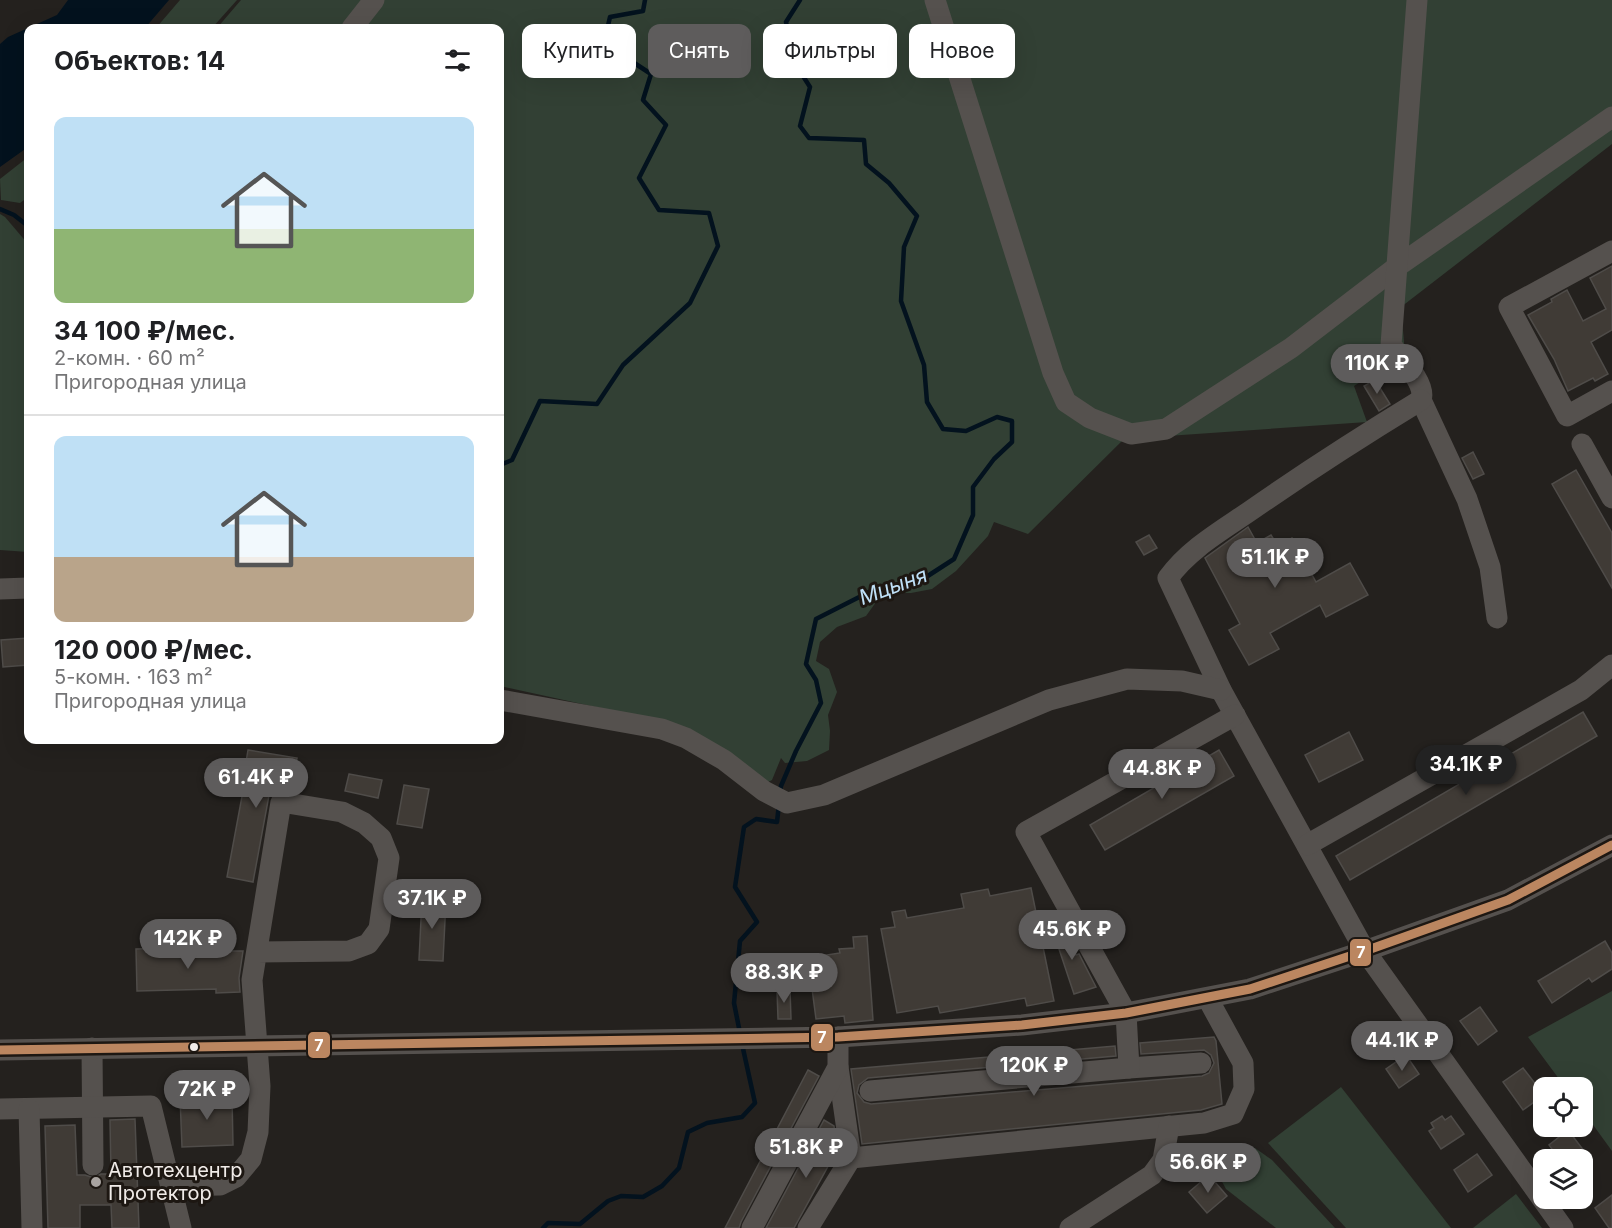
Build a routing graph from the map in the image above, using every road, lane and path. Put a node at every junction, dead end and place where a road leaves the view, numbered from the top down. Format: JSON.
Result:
{"nodes":[{"id":1,"x":374,"y":0,"type":"edge"},
{"id":2,"x":935,"y":0,"type":"edge"},
{"id":3,"x":1417,"y":0,"type":"edge"},
{"id":4,"x":355,"y":24,"type":"edge"},
{"id":5,"x":1612,"y":117,"type":"edge"},
{"id":6,"x":1612,"y":251,"type":"edge"},
{"id":7,"x":1398,"y":266,"type":"junction"},
{"id":8,"x":1612,"y":391,"type":"edge"},
{"id":9,"x":1421,"y":400,"type":"junction"},
{"id":10,"x":1582,"y":444,"type":"dead end"},
{"id":11,"x":1612,"y":498,"type":"edge"},
{"id":12,"x":24,"y":588,"type":"edge"},
{"id":13,"x":0,"y":589,"type":"edge"},
{"id":14,"x":1497,"y":618,"type":"dead end"},
{"id":15,"x":1612,"y":665,"type":"edge"},
{"id":16,"x":1221,"y":690,"type":"junction"},
{"id":17,"x":504,"y":701,"type":"edge"},
{"id":18,"x":1236,"y":715,"type":"junction"},
{"id":19,"x":1612,"y":844,"type":"edge"},
{"id":20,"x":1307,"y":845,"type":"junction"},
{"id":21,"x":1365,"y":951,"type":"junction"},
{"id":22,"x":256,"y":952,"type":"junction"},
{"id":23,"x":1208,"y":999,"type":"junction"},
{"id":24,"x":1126,"y":1013,"type":"junction"},
{"id":25,"x":838,"y":1037,"type":"junction"},
{"id":26,"x":257,"y":1046,"type":"junction"},
{"id":27,"x":92,"y":1048,"type":"junction"},
{"id":28,"x":0,"y":1050,"type":"edge"},
{"id":29,"x":1201,"y":1062,"type":"dead end"},
{"id":30,"x":838,"y":1067,"type":"junction"},
{"id":31,"x":1129,"y":1068,"type":"junction"},
{"id":32,"x":870,"y":1091,"type":"dead end"},
{"id":33,"x":93,"y":1107,"type":"junction"},
{"id":34,"x":29,"y":1108,"type":"junction"},
{"id":35,"x":0,"y":1109,"type":"edge"},
{"id":36,"x":1169,"y":1126,"type":"junction"},
{"id":37,"x":851,"y":1158,"type":"junction"},
{"id":38,"x":93,"y":1165,"type":"dead end"},
{"id":39,"x":171,"y":1186,"type":"junction"},
{"id":40,"x":1079,"y":1225,"type":"edge"},
{"id":41,"x":32,"y":1228,"type":"edge"},
{"id":42,"x":181,"y":1228,"type":"edge"},
{"id":43,"x":752,"y":1228,"type":"edge"},
{"id":44,"x":808,"y":1228,"type":"edge"},
{"id":45,"x":1563,"y":1228,"type":"edge"}],
"edges":[{"from":1,"to":4,"type":"street"},
{"from":2,"to":7,"type":"street"},
{"from":3,"to":7,"type":"street"},
{"from":5,"to":7,"type":"street"},
{"from":6,"to":8,"type":"street"},
{"from":7,"to":9,"type":"street"},
{"from":9,"to":14,"type":"street"},
{"from":9,"to":16,"type":"street"},
{"from":10,"to":11,"type":"street"},
{"from":12,"to":13,"type":"street"},
{"from":15,"to":20,"type":"street"},
{"from":16,"to":17,"type":"street"},
{"from":16,"to":18,"type":"street"},
{"from":18,"to":20,"type":"street"},
{"from":18,"to":24,"type":"street"},
{"from":19,"to":21,"type":"street"},
{"from":20,"to":21,"type":"street"},
{"from":21,"to":23,"type":"street"},
{"from":21,"to":45,"type":"street"},
{"from":22,"to":22,"type":"street"},
{"from":22,"to":26,"type":"street"},
{"from":23,"to":24,"type":"street"},
{"from":23,"to":36,"type":"street"},
{"from":24,"to":25,"type":"street"},
{"from":24,"to":31,"type":"street"},
{"from":25,"to":26,"type":"street"},
{"from":25,"to":30,"type":"street"},
{"from":26,"to":27,"type":"street"},
{"from":26,"to":39,"type":"street"},
{"from":27,"to":28,"type":"street"},
{"from":27,"to":33,"type":"street"},
{"from":29,"to":31,"type":"street"},
{"from":30,"to":37,"type":"street"},
{"from":30,"to":43,"type":"street"},
{"from":31,"to":32,"type":"street"},
{"from":33,"to":34,"type":"street"},
{"from":33,"to":38,"type":"street"},
{"from":33,"to":39,"type":"street"},
{"from":34,"to":35,"type":"street"},
{"from":34,"to":41,"type":"street"},
{"from":36,"to":37,"type":"street"},
{"from":36,"to":40,"type":"street"},
{"from":37,"to":44,"type":"street"},
{"from":39,"to":42,"type":"street"}]}
